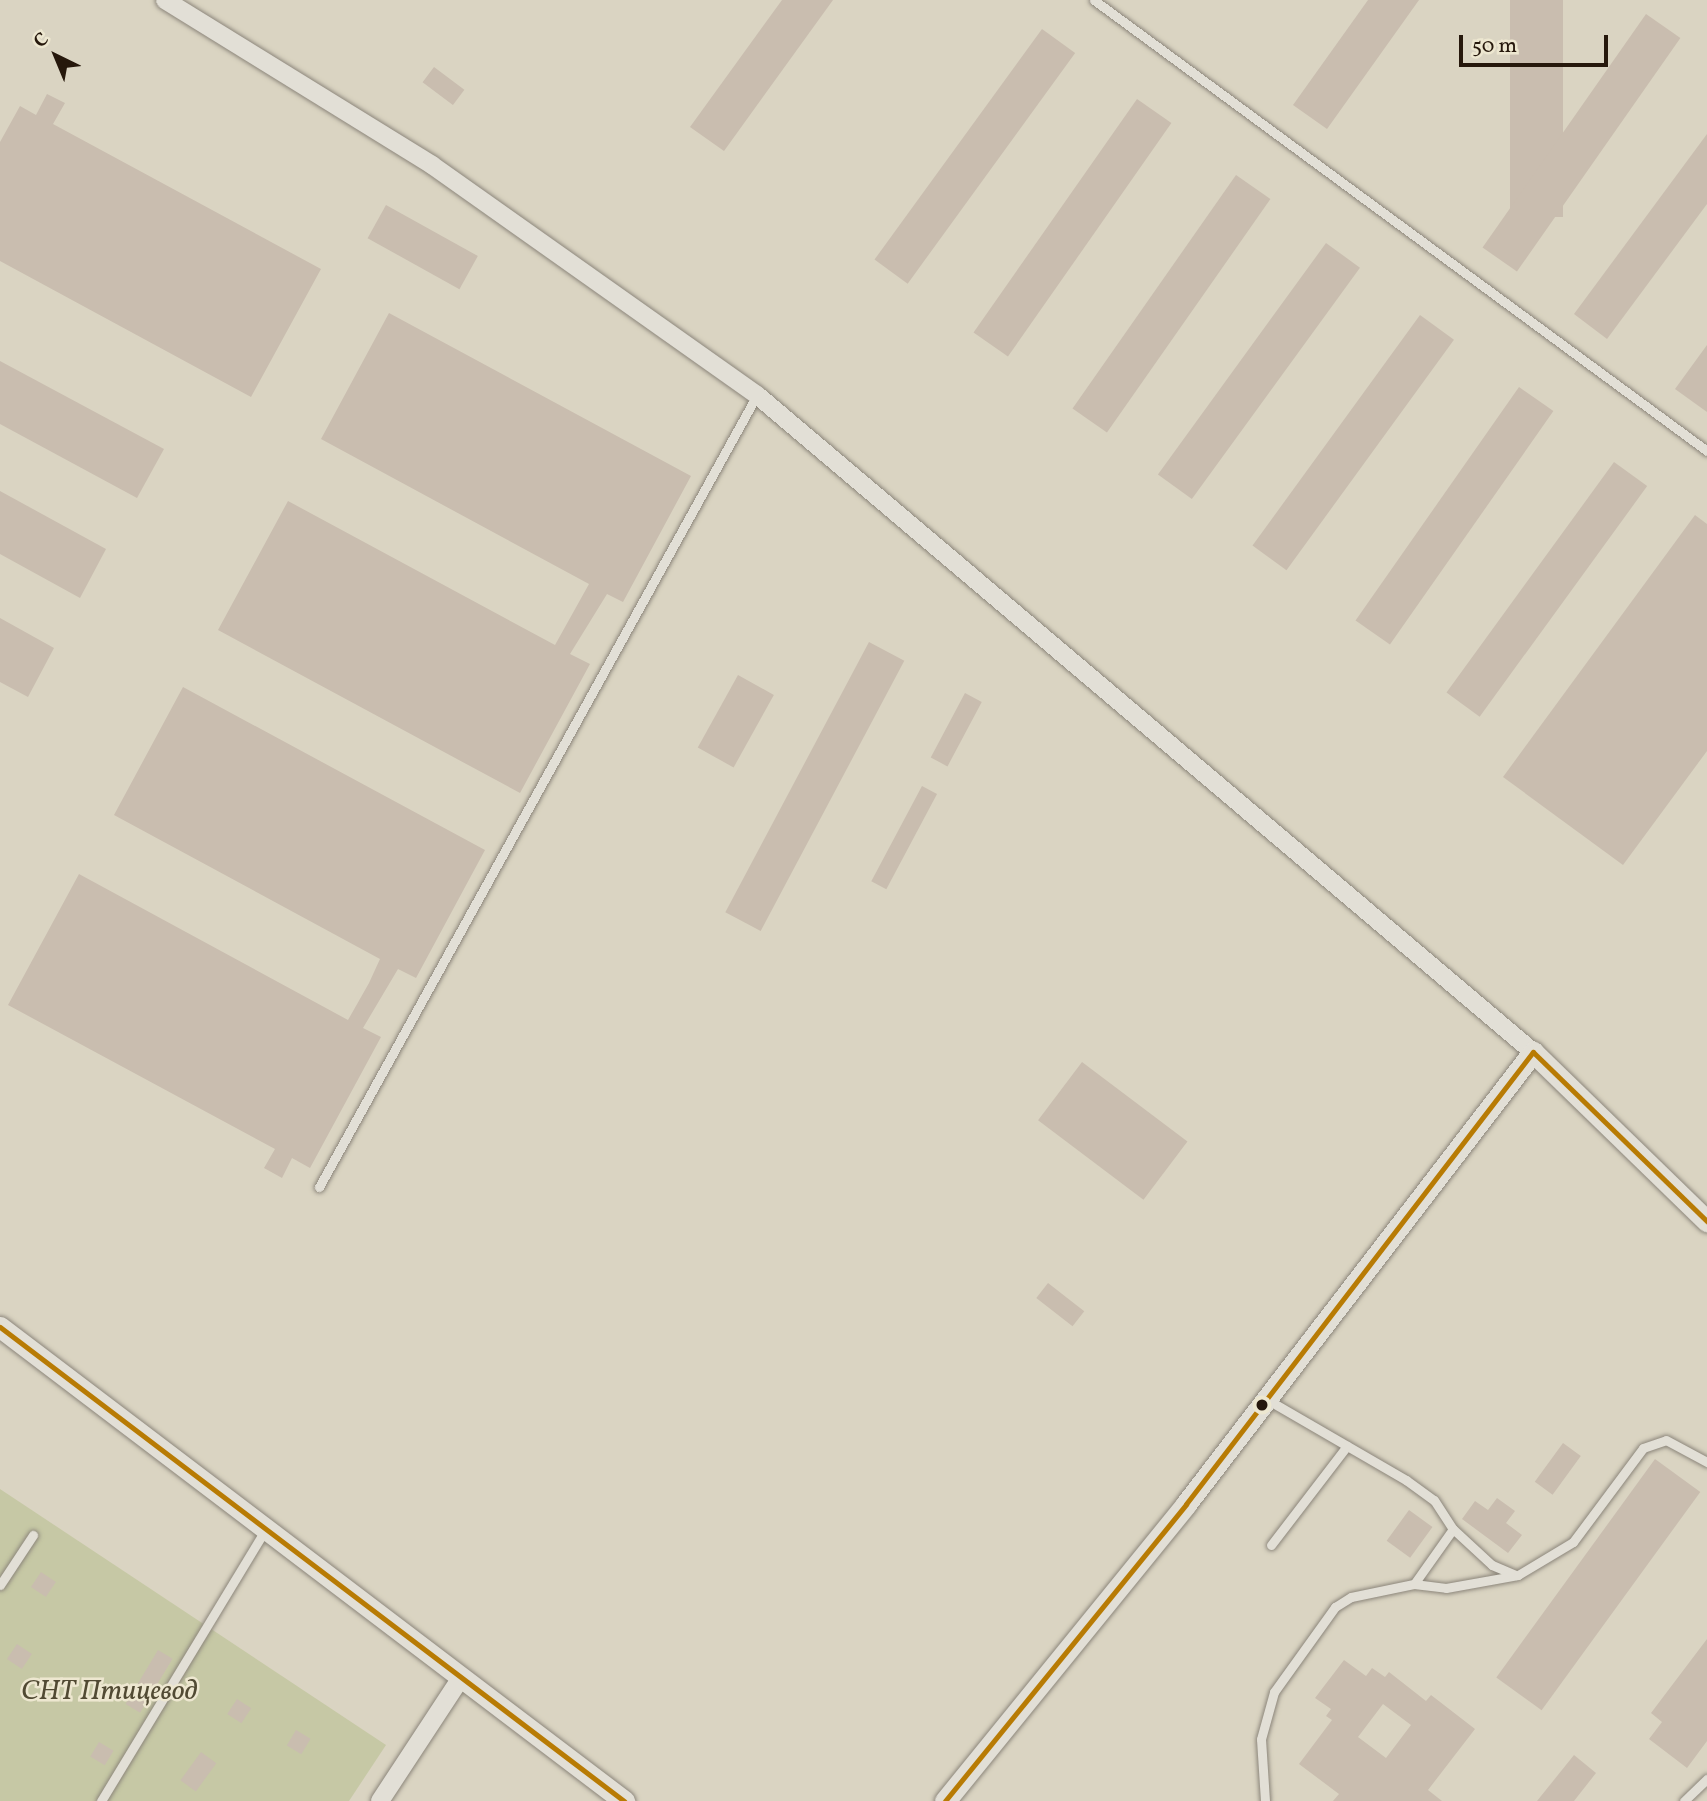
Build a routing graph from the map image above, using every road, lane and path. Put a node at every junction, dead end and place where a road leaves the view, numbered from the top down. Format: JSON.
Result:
{"nodes":[{"id":1,"x":165,"y":0,"type":"edge"},
{"id":2,"x":1094,"y":0,"type":"edge"},
{"id":3,"x":757,"y":395,"type":"junction"},
{"id":4,"x":1707,"y":451,"type":"edge"},
{"id":5,"x":1533,"y":1052,"type":"junction"},
{"id":6,"x":319,"y":1187,"type":"dead end"},
{"id":7,"x":1707,"y":1221,"type":"edge"},
{"id":8,"x":0,"y":1327,"type":"edge"},
{"id":9,"x":1267,"y":1400,"type":"junction"},
{"id":10,"x":1347,"y":1446,"type":"junction"},
{"id":11,"x":1707,"y":1462,"type":"edge"},
{"id":12,"x":1454,"y":1529,"type":"junction"},
{"id":13,"x":265,"y":1530,"type":"junction"},
{"id":14,"x":33,"y":1535,"type":"dead end"},
{"id":15,"x":1271,"y":1545,"type":"dead end"},
{"id":16,"x":1518,"y":1576,"type":"junction"},
{"id":17,"x":1414,"y":1584,"type":"junction"},
{"id":18,"x":0,"y":1585,"type":"edge"},
{"id":19,"x":460,"y":1679,"type":"junction"},
{"id":20,"x":1707,"y":1779,"type":"edge"},
{"id":21,"x":100,"y":1801,"type":"edge"},
{"id":22,"x":380,"y":1801,"type":"edge"},
{"id":23,"x":624,"y":1801,"type":"edge"},
{"id":24,"x":945,"y":1801,"type":"edge"},
{"id":25,"x":1265,"y":1801,"type":"edge"},
{"id":26,"x":1684,"y":1801,"type":"edge"}],
"edges":[{"from":1,"to":3,"type":"street"},
{"from":2,"to":4,"type":"lane"},
{"from":3,"to":5,"type":"street"},
{"from":3,"to":6,"type":"lane"},
{"from":5,"to":7,"type":"street"},
{"from":5,"to":9,"type":"street"},
{"from":8,"to":13,"type":"street"},
{"from":9,"to":10,"type":"lane"},
{"from":9,"to":24,"type":"street"},
{"from":10,"to":12,"type":"lane"},
{"from":10,"to":15,"type":"lane"},
{"from":11,"to":16,"type":"lane"},
{"from":12,"to":16,"type":"lane"},
{"from":12,"to":17,"type":"lane"},
{"from":13,"to":19,"type":"street"},
{"from":13,"to":21,"type":"lane"},
{"from":14,"to":18,"type":"lane"},
{"from":16,"to":17,"type":"lane"},
{"from":17,"to":25,"type":"lane"},
{"from":19,"to":22,"type":"street"},
{"from":19,"to":23,"type":"street"},
{"from":20,"to":26,"type":"lane"}]}
